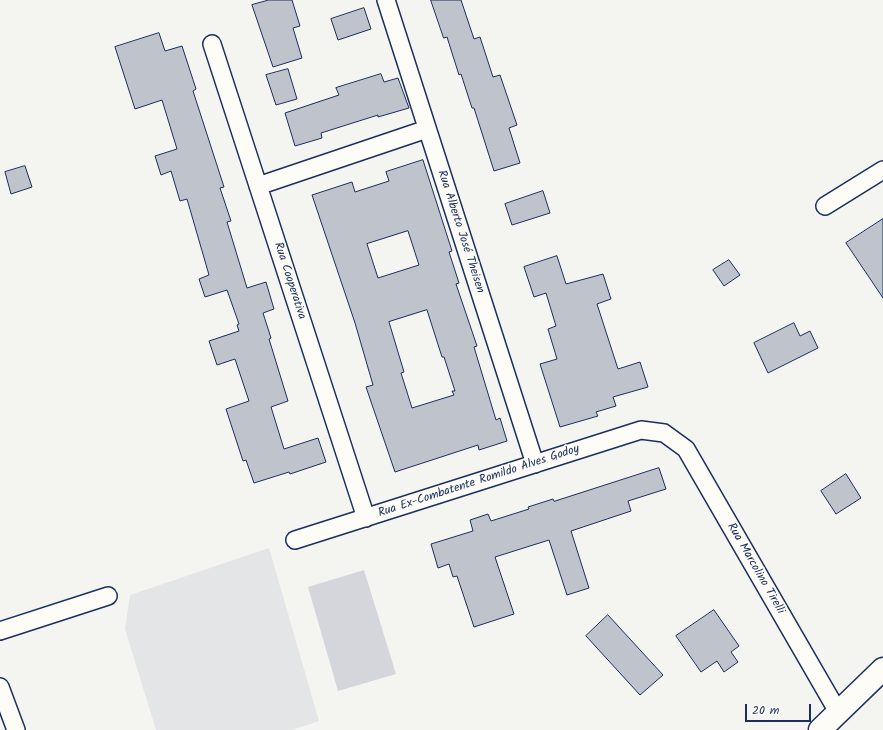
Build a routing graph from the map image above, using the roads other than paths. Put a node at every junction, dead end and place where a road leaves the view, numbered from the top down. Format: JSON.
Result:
{"nodes":[{"id":1,"x":386,"y":0,"type":"edge"},
{"id":2,"x":212,"y":44,"type":"dead end"},
{"id":3,"x":427,"y":128,"type":"junction"},
{"id":4,"x":883,"y":170,"type":"edge"},
{"id":5,"x":258,"y":186,"type":"junction"},
{"id":6,"x":826,"y":206,"type":"dead end"},
{"id":7,"x":664,"y":433,"type":"joint"},
{"id":8,"x":535,"y":464,"type":"junction"},
{"id":9,"x":366,"y":518,"type":"junction"},
{"id":10,"x":295,"y":540,"type":"dead end"},
{"id":11,"x":108,"y":596,"type":"dead end"},
{"id":12,"x":0,"y":631,"type":"edge"},
{"id":13,"x":883,"y":668,"type":"edge"},
{"id":14,"x":0,"y":687,"type":"edge"},
{"id":15,"x":838,"y":712,"type":"junction"},
{"id":16,"x":16,"y":730,"type":"edge"},
{"id":17,"x":820,"y":730,"type":"edge"}],
"edges":[{"from":1,"to":3,"type":"street","name":"Rua Alberto José Theisen"},
{"from":2,"to":5,"type":"street","name":"Rua Cooperativa"},
{"from":3,"to":5,"type":"street"},
{"from":3,"to":8,"type":"street","name":"Rua Alberto José Theisen"},
{"from":4,"to":6,"type":"street"},
{"from":5,"to":9,"type":"street","name":"Rua Cooperativa"},
{"from":7,"to":8,"type":"street","name":"Rua Ex-Combatente Romildo Alves Godoy"},
{"from":7,"to":15,"type":"street","name":"Rua Marcolino Tirelli"},
{"from":8,"to":9,"type":"street","name":"Rua Ex-Combatente Romildo Alves Godoy"},
{"from":9,"to":10,"type":"street","name":"Rua Ex-Combatente Romildo Alves Godoy"},
{"from":11,"to":12,"type":"street"},
{"from":13,"to":15,"type":"street"},
{"from":14,"to":16,"type":"street"},
{"from":15,"to":17,"type":"street"}]}
